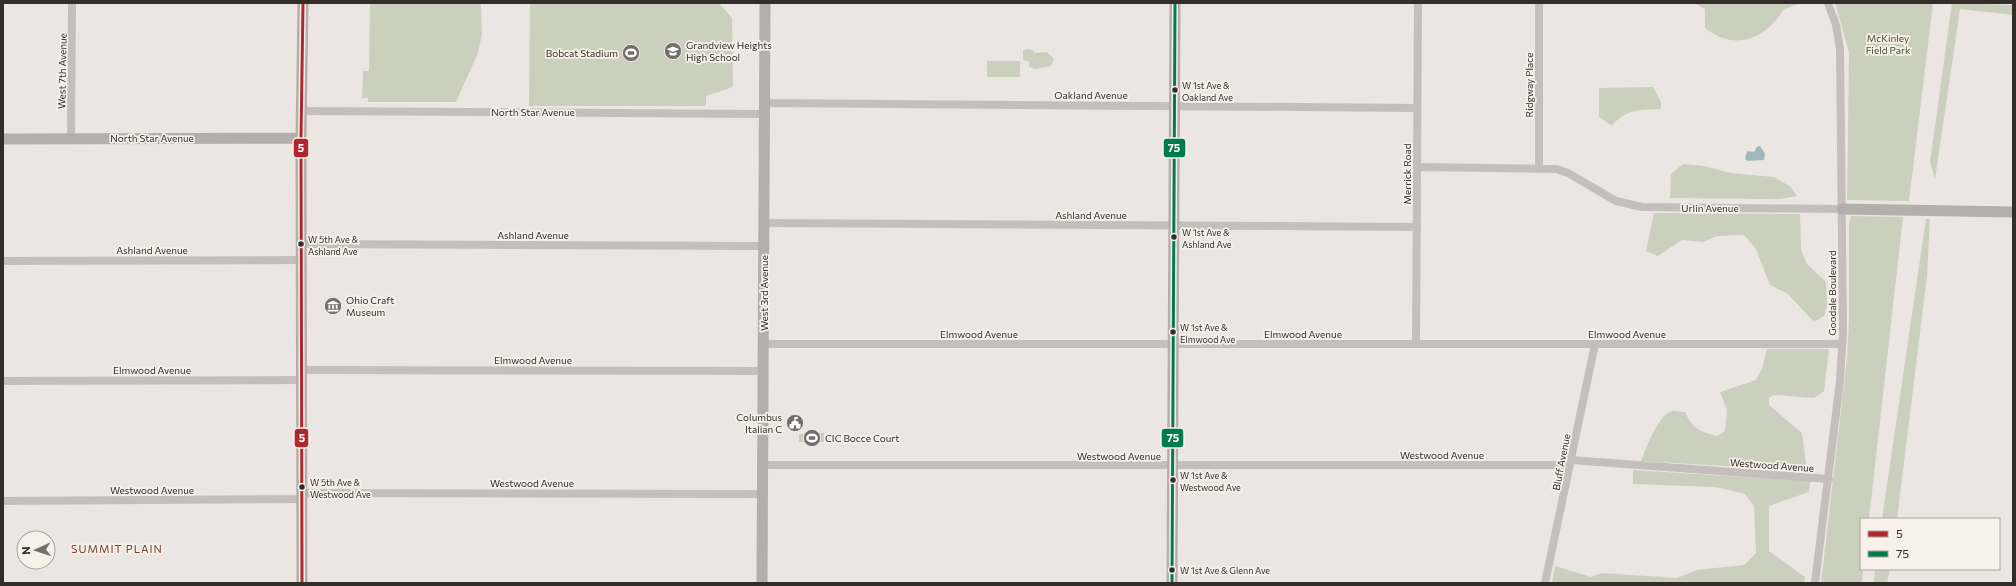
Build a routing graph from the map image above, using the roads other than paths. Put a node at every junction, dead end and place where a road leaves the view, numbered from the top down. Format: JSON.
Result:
{"nodes":[{"id":1,"x":72,"y":3,"type":"edge"},
{"id":2,"x":303,"y":3,"type":"edge"},
{"id":3,"x":765,"y":3,"type":"edge"},
{"id":4,"x":1175,"y":3,"type":"edge"},
{"id":5,"x":1418,"y":3,"type":"edge"},
{"id":6,"x":1539,"y":3,"type":"edge"},
{"id":7,"x":1828,"y":3,"type":"edge"},
{"id":8,"x":1174,"y":106,"type":"junction"},
{"id":9,"x":1417,"y":108,"type":"junction"},
{"id":10,"x":764,"y":109,"type":"junction"},
{"id":11,"x":301,"y":111,"type":"junction"},
{"id":12,"x":301,"y":138,"type":"junction"},
{"id":13,"x":3,"y":139,"type":"edge"},
{"id":14,"x":71,"y":139,"type":"junction"},
{"id":15,"x":1417,"y":167,"type":"junction"},
{"id":16,"x":1539,"y":168,"type":"junction"},
{"id":17,"x":1842,"y":208,"type":"junction"},
{"id":18,"x":2013,"y":212,"type":"edge"},
{"id":19,"x":764,"y":224,"type":"junction"},
{"id":20,"x":1174,"y":226,"type":"junction"},
{"id":21,"x":1417,"y":227,"type":"junction"},
{"id":22,"x":301,"y":244,"type":"junction"},
{"id":23,"x":764,"y":246,"type":"junction"},
{"id":24,"x":301,"y":260,"type":"junction"},
{"id":25,"x":3,"y":261,"type":"edge"},
{"id":26,"x":764,"y":344,"type":"junction"},
{"id":27,"x":1173,"y":344,"type":"junction"},
{"id":28,"x":1416,"y":344,"type":"junction"},
{"id":29,"x":1596,"y":344,"type":"junction"},
{"id":30,"x":1842,"y":344,"type":"junction"},
{"id":31,"x":763,"y":371,"type":"junction"},
{"id":32,"x":302,"y":375,"type":"junction"},
{"id":33,"x":3,"y":381,"type":"edge"},
{"id":34,"x":1570,"y":463,"type":"junction"},
{"id":35,"x":763,"y":465,"type":"junction"},
{"id":36,"x":1173,"y":466,"type":"junction"},
{"id":37,"x":1829,"y":479,"type":"junction"},
{"id":38,"x":762,"y":494,"type":"junction"},
{"id":39,"x":302,"y":496,"type":"junction"},
{"id":40,"x":3,"y":501,"type":"edge"},
{"id":41,"x":302,"y":583,"type":"edge"},
{"id":42,"x":762,"y":583,"type":"edge"},
{"id":43,"x":1172,"y":583,"type":"edge"},
{"id":44,"x":1545,"y":583,"type":"edge"},
{"id":45,"x":1815,"y":583,"type":"edge"}],
"edges":[{"from":1,"to":14,"type":"street","name":"West 7th Avenue"},
{"from":2,"to":11,"type":"street"},
{"from":3,"to":10,"type":"street","name":"West 3rd Avenue"},
{"from":4,"to":8,"type":"street"},
{"from":5,"to":9,"type":"street","name":"Merrick Road"},
{"from":6,"to":16,"type":"street","name":"Ridgway Place"},
{"from":7,"to":17,"type":"street","name":"Goodale Boulevard"},
{"from":8,"to":9,"type":"street","name":"Oakland Avenue"},
{"from":8,"to":10,"type":"street","name":"Oakland Avenue"},
{"from":8,"to":20,"type":"street"},
{"from":9,"to":15,"type":"street","name":"Merrick Road"},
{"from":10,"to":11,"type":"street","name":"North Star Avenue"},
{"from":10,"to":19,"type":"street","name":"West 3rd Avenue"},
{"from":11,"to":12,"type":"street"},
{"from":12,"to":14,"type":"street","name":"North Star Avenue"},
{"from":12,"to":22,"type":"street"},
{"from":13,"to":14,"type":"street","name":"North Star Avenue"},
{"from":15,"to":16,"type":"street","name":"Urlin Avenue"},
{"from":15,"to":21,"type":"street","name":"Merrick Road"},
{"from":16,"to":17,"type":"street","name":"Urlin Avenue"},
{"from":17,"to":18,"type":"street","name":"Urlin Avenue"},
{"from":17,"to":30,"type":"street","name":"Goodale Boulevard"},
{"from":19,"to":20,"type":"street","name":"Ashland Avenue"},
{"from":19,"to":23,"type":"street","name":"West 3rd Avenue"},
{"from":20,"to":21,"type":"street","name":"Ashland Avenue"},
{"from":20,"to":27,"type":"street"},
{"from":21,"to":28,"type":"street","name":"Merrick Road"},
{"from":22,"to":23,"type":"street","name":"Ashland Avenue"},
{"from":22,"to":24,"type":"street"},
{"from":23,"to":26,"type":"street","name":"West 3rd Avenue"},
{"from":24,"to":25,"type":"street","name":"Ashland Avenue"},
{"from":24,"to":32,"type":"street"},
{"from":26,"to":27,"type":"street","name":"Elmwood Avenue"},
{"from":26,"to":31,"type":"street","name":"West 3rd Avenue"},
{"from":27,"to":28,"type":"street","name":"Elmwood Avenue"},
{"from":27,"to":36,"type":"street"},
{"from":28,"to":29,"type":"street","name":"Elmwood Avenue"},
{"from":29,"to":30,"type":"street","name":"Elmwood Avenue"},
{"from":29,"to":34,"type":"street","name":"Bluff Avenue"},
{"from":30,"to":37,"type":"street","name":"Goodale Boulevard"},
{"from":31,"to":32,"type":"street","name":"Elmwood Avenue"},
{"from":31,"to":35,"type":"street","name":"West 3rd Avenue"},
{"from":32,"to":33,"type":"street","name":"Elmwood Avenue"},
{"from":32,"to":39,"type":"street"},
{"from":34,"to":36,"type":"street","name":"Westwood Avenue"},
{"from":34,"to":37,"type":"street","name":"Westwood Avenue"},
{"from":34,"to":44,"type":"street","name":"Bluff Avenue"},
{"from":35,"to":36,"type":"street","name":"Westwood Avenue"},
{"from":35,"to":38,"type":"street","name":"West 3rd Avenue"},
{"from":36,"to":43,"type":"street"},
{"from":37,"to":45,"type":"street","name":"Goodale Boulevard"},
{"from":38,"to":39,"type":"street","name":"Westwood Avenue"},
{"from":38,"to":42,"type":"street","name":"West 3rd Avenue"},
{"from":39,"to":40,"type":"street","name":"Westwood Avenue"},
{"from":39,"to":41,"type":"street"}]}
